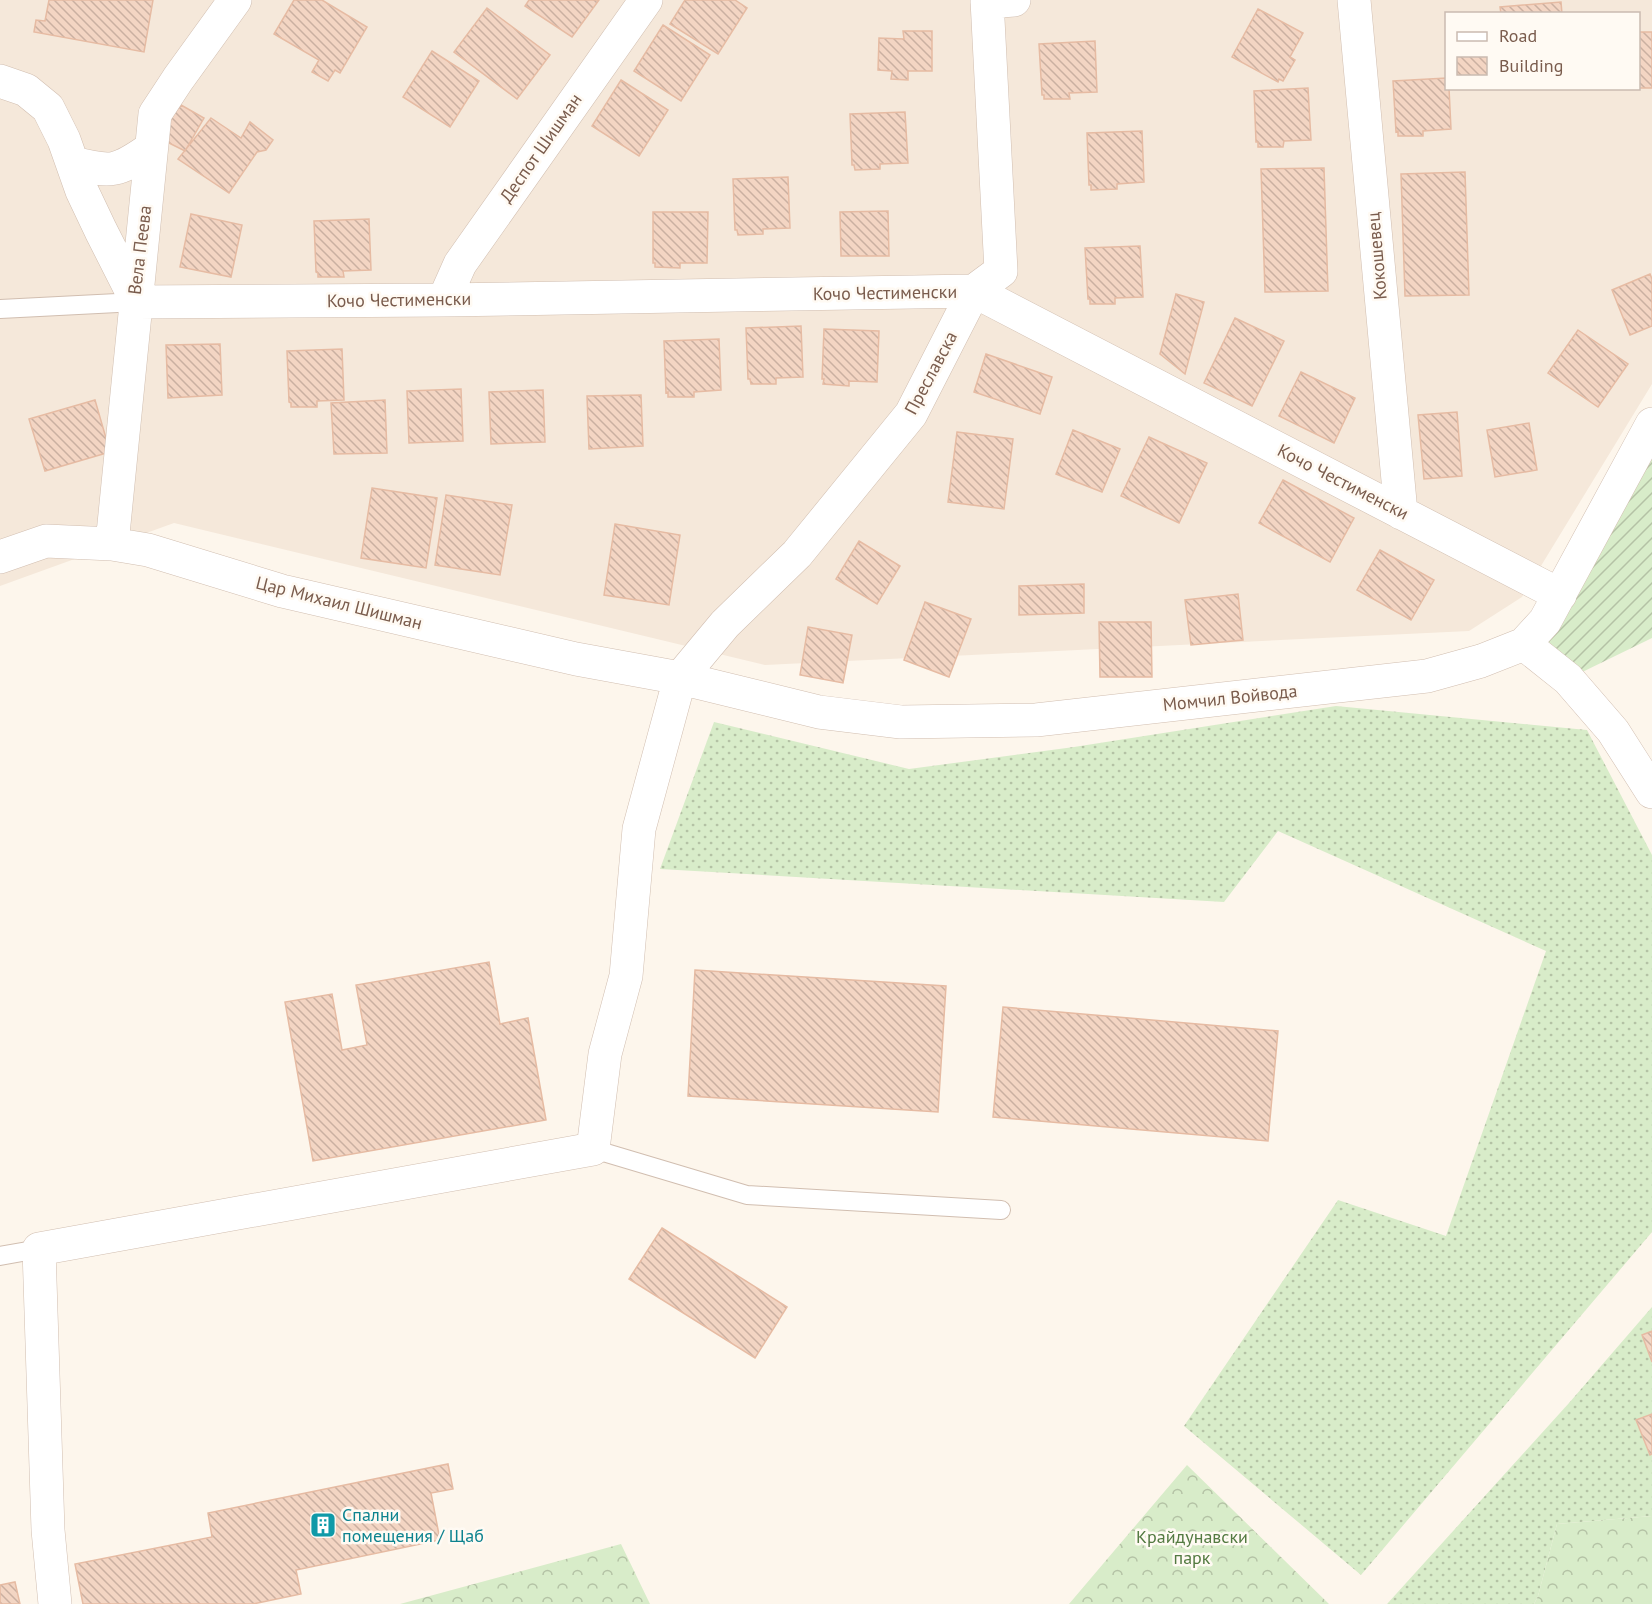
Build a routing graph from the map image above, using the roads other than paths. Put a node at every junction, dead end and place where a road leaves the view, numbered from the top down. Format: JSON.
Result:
{"nodes":[{"id":1,"x":235,"y":0,"type":"edge"},
{"id":2,"x":646,"y":0,"type":"edge"},
{"id":3,"x":1354,"y":0,"type":"edge"},
{"id":4,"x":996,"y":1,"type":"edge"},
{"id":5,"x":0,"y":81,"type":"edge"},
{"id":6,"x":150,"y":149,"type":"junction"},
{"id":7,"x":73,"y":163,"type":"junction"},
{"id":8,"x":974,"y":291,"type":"junction"},
{"id":9,"x":444,"y":300,"type":"junction"},
{"id":10,"x":137,"y":302,"type":"junction"},
{"id":11,"x":0,"y":309,"type":"edge"},
{"id":12,"x":1652,"y":424,"type":"edge"},
{"id":13,"x":1401,"y":513,"type":"junction"},
{"id":14,"x":112,"y":544,"type":"junction"},
{"id":15,"x":0,"y":557,"type":"edge"},
{"id":16,"x":1560,"y":594,"type":"junction"},
{"id":17,"x":1524,"y":644,"type":"junction"},
{"id":18,"x":680,"y":678,"type":"junction"},
{"id":19,"x":1652,"y":792,"type":"edge"},
{"id":20,"x":593,"y":1149,"type":"junction"},
{"id":21,"x":1001,"y":1210,"type":"dead end"},
{"id":22,"x":39,"y":1249,"type":"junction"},
{"id":23,"x":0,"y":1256,"type":"edge"},
{"id":24,"x":55,"y":1604,"type":"edge"}],
"edges":[{"from":1,"to":6,"type":"street","name":"Вела Пеева"},
{"from":2,"to":9,"type":"street","name":"Деспот Шишман"},
{"from":3,"to":13,"type":"street","name":"Кокошевец"},
{"from":4,"to":8,"type":"street","name":"Преславска"},
{"from":5,"to":7,"type":"street"},
{"from":6,"to":7,"type":"street"},
{"from":6,"to":10,"type":"street","name":"Вела Пеева"},
{"from":7,"to":10,"type":"street"},
{"from":8,"to":9,"type":"street","name":"Кочо Честименски"},
{"from":8,"to":13,"type":"street","name":"Кочо Честименски"},
{"from":8,"to":18,"type":"street","name":"Преславска"},
{"from":9,"to":10,"type":"street","name":"Кочо Честименски"},
{"from":10,"to":11,"type":"lane","name":"Вела Пеева"},
{"from":10,"to":14,"type":"street"},
{"from":12,"to":16,"type":"street","name":"Момчил Войвода"},
{"from":13,"to":16,"type":"street","name":"Кочо Честименски"},
{"from":14,"to":15,"type":"street","name":"Цар Михаил Шишман"},
{"from":14,"to":18,"type":"street","name":"Цар Михаил Шишман"},
{"from":16,"to":17,"type":"street","name":"Момчил Войвода"},
{"from":17,"to":18,"type":"street","name":"Момчил Войвода"},
{"from":17,"to":19,"type":"street"},
{"from":18,"to":20,"type":"street"},
{"from":20,"to":21,"type":"lane"},
{"from":20,"to":22,"type":"street"},
{"from":22,"to":23,"type":"lane"},
{"from":22,"to":24,"type":"street"}]}
